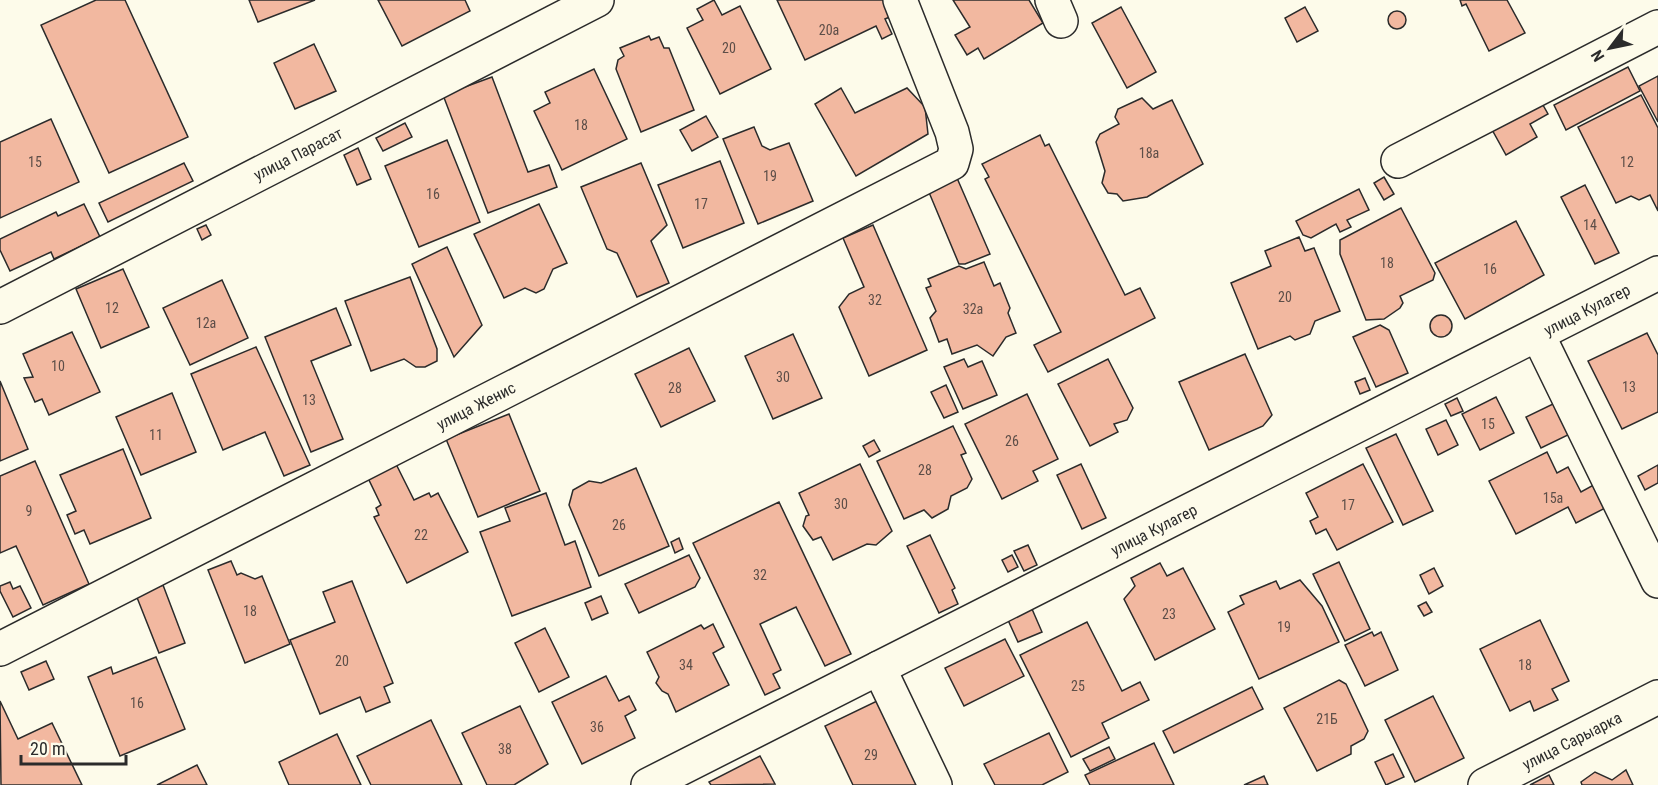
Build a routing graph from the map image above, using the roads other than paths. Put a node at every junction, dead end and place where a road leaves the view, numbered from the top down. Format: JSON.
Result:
{"nodes":[{"id":1,"x":597,"y":0,"type":"edge"},
{"id":2,"x":900,"y":0,"type":"edge"},
{"id":3,"x":1658,"y":27,"type":"edge"},
{"id":4,"x":1398,"y":161,"type":"dead end"},
{"id":5,"x":1658,"y":273,"type":"edge"},
{"id":6,"x":0,"y":307,"type":"edge"},
{"id":7,"x":1538,"y":335,"type":"junction"},
{"id":8,"x":1658,"y":581,"type":"edge"},
{"id":9,"x":0,"y":649,"type":"edge"},
{"id":10,"x":879,"y":668,"type":"junction"},
{"id":11,"x":1658,"y":697,"type":"edge"},
{"id":12,"x":648,"y":785,"type":"edge"},
{"id":13,"x":935,"y":785,"type":"edge"},
{"id":14,"x":1485,"y":785,"type":"edge"}],
"edges":[{"from":1,"to":6,"type":"street","name":"улица Парасат"},
{"from":2,"to":9,"type":"street","name":"улица Женис"},
{"from":3,"to":4,"type":"street"},
{"from":5,"to":7,"type":"street","name":"улица Кулагер"},
{"from":7,"to":8,"type":"street"},
{"from":7,"to":10,"type":"street","name":"улица Кулагер"},
{"from":10,"to":12,"type":"street","name":"улица Кулагер"},
{"from":10,"to":13,"type":"street"},
{"from":11,"to":14,"type":"street","name":"улица Сарыарка"}]}
